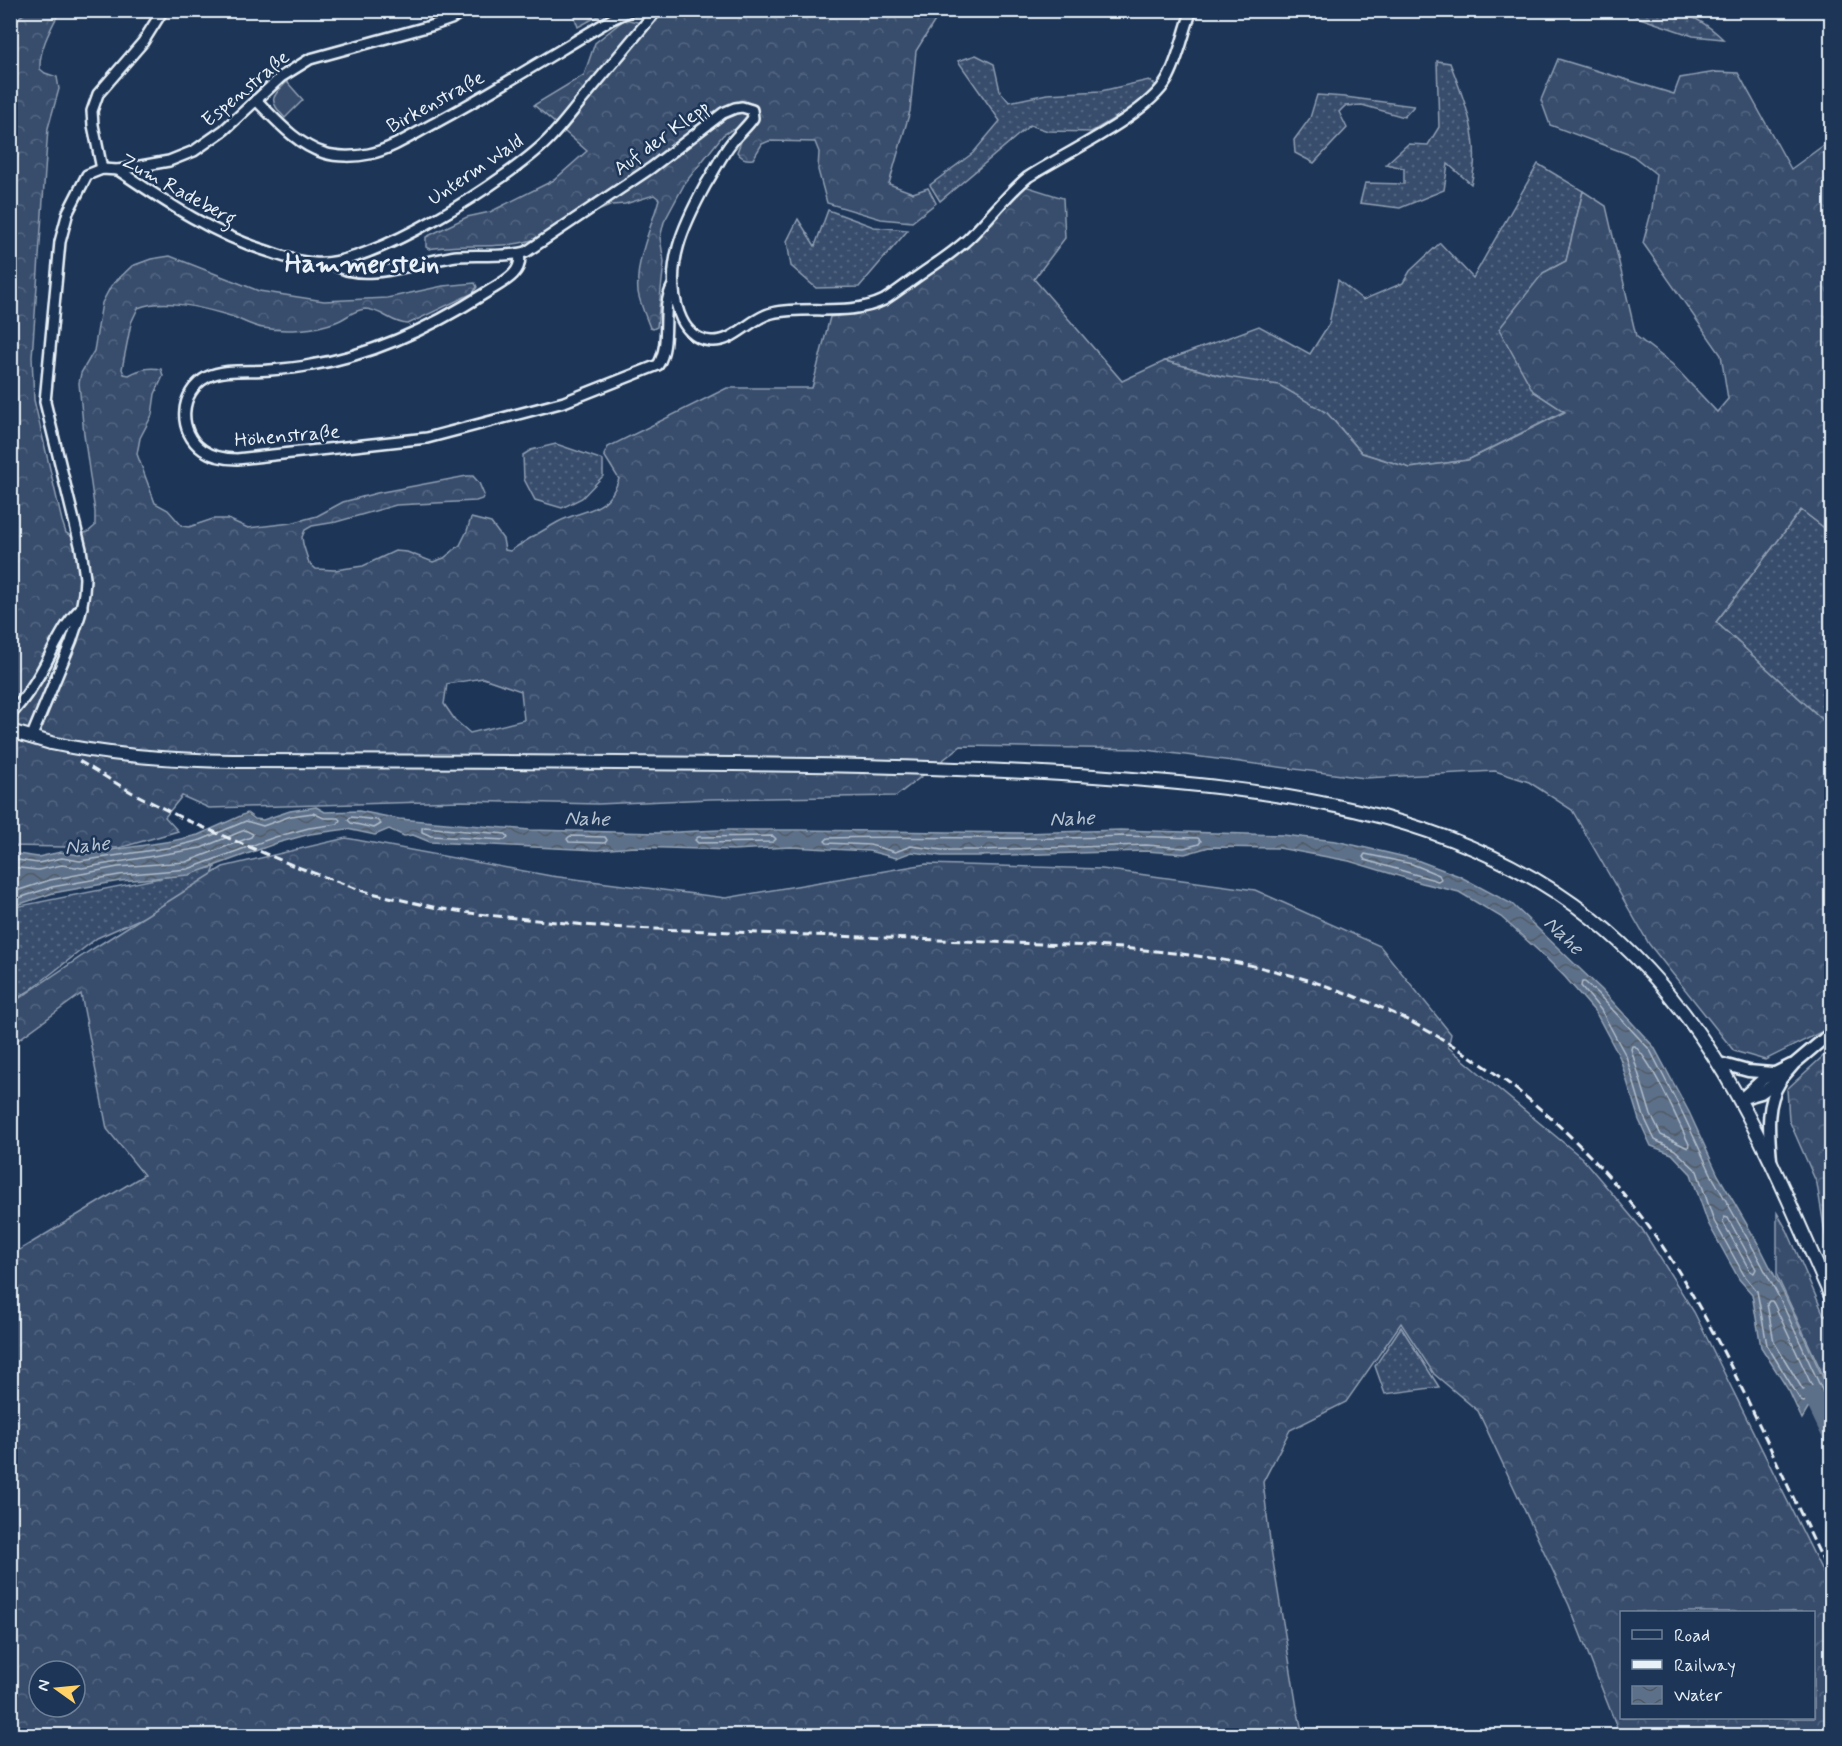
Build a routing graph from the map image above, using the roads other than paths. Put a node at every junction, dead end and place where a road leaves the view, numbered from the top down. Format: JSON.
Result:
{"nodes":[{"id":1,"x":163,"y":10,"type":"edge"},
{"id":2,"x":464,"y":10,"type":"edge"},
{"id":3,"x":632,"y":10,"type":"edge"},
{"id":4,"x":657,"y":10,"type":"edge"},
{"id":5,"x":1192,"y":10,"type":"edge"},
{"id":6,"x":256,"y":100,"type":"junction"},
{"id":7,"x":102,"y":169,"type":"junction"},
{"id":8,"x":118,"y":170,"type":"junction"},
{"id":9,"x":519,"y":254,"type":"junction"},
{"id":10,"x":331,"y":263,"type":"junction"},
{"id":11,"x":672,"y":287,"type":"junction"},
{"id":12,"x":658,"y":365,"type":"joint"},
{"id":13,"x":82,"y":608,"type":"junction"},
{"id":14,"x":10,"y":715,"type":"edge"},
{"id":15,"x":10,"y":731,"type":"edge"},
{"id":16,"x":32,"y":738,"type":"junction"},
{"id":17,"x":1832,"y":1032,"type":"edge"},
{"id":18,"x":1719,"y":1063,"type":"junction"},
{"id":19,"x":1777,"y":1076,"type":"junction"},
{"id":20,"x":1740,"y":1099,"type":"junction"},
{"id":21,"x":1771,"y":1160,"type":"junction"},
{"id":22,"x":1832,"y":1299,"type":"edge"}],
"edges":[{"from":1,"to":7,"type":"street"},
{"from":2,"to":6,"type":"street","name":"Espenstraße"},
{"from":3,"to":6,"type":"street","name":"Birkenstraße"},
{"from":4,"to":10,"type":"street","name":"Unterm Wald"},
{"from":5,"to":11,"type":"street","name":"Auf der Klepp"},
{"from":6,"to":8,"type":"street","name":"Espenstraße"},
{"from":7,"to":8,"type":"street","name":"Zum Radeberg"},
{"from":7,"to":13,"type":"street"},
{"from":8,"to":10,"type":"street","name":"Zum Radeberg"},
{"from":9,"to":10,"type":"street","name":"Zum Radeberg"},
{"from":9,"to":11,"type":"street","name":"Auf der Klepp"},
{"from":9,"to":12,"type":"street","name":"Höhenstraße"},
{"from":11,"to":12,"type":"street","name":"Auf der Klepp"},
{"from":13,"to":14,"type":"street"},
{"from":13,"to":16,"type":"street"},
{"from":15,"to":16,"type":"main road"},
{"from":16,"to":18,"type":"main road","bridge":true},
{"from":17,"to":19,"type":"street"},
{"from":18,"to":19,"type":"street"},
{"from":18,"to":20,"type":"main road"},
{"from":19,"to":20,"type":"street"},
{"from":19,"to":21,"type":"street"},
{"from":20,"to":21,"type":"main road"},
{"from":21,"to":22,"type":"main road"}]}
